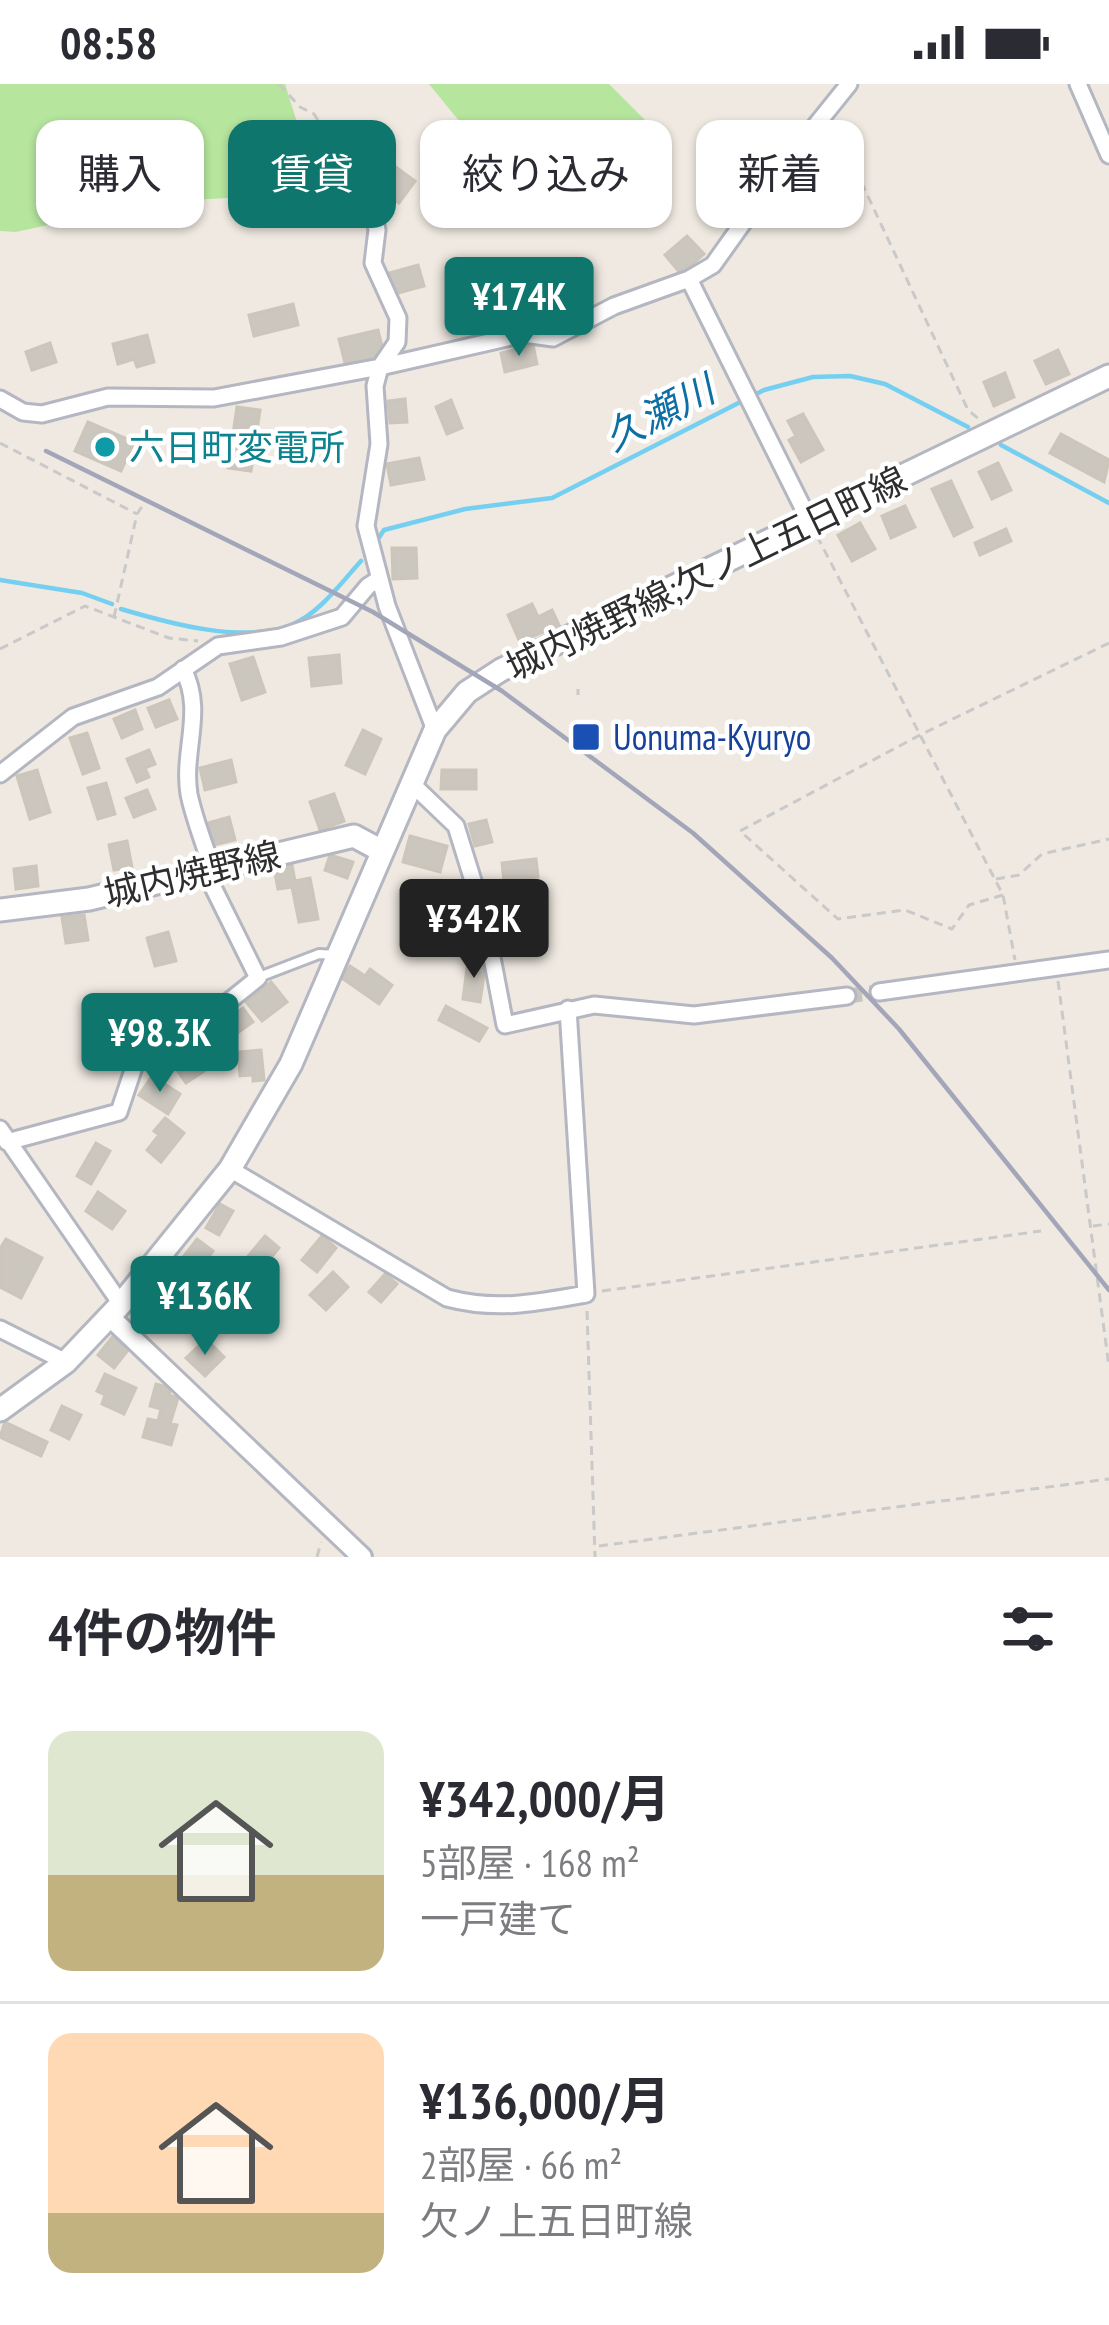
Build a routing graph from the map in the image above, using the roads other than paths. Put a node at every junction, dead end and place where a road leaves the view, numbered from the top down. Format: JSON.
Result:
{"nodes":[{"id":1,"x":849,"y":84,"type":"edge"},
{"id":2,"x":1078,"y":84,"type":"edge"},
{"id":3,"x":1109,"y":155,"type":"edge"},
{"id":4,"x":377,"y":228,"type":"edge"},
{"id":5,"x":689,"y":279,"type":"junction"},
{"id":6,"x":380,"y":367,"type":"junction"},
{"id":7,"x":1109,"y":376,"type":"edge"},
{"id":8,"x":0,"y":399,"type":"edge"},
{"id":9,"x":811,"y":524,"type":"junction"},
{"id":10,"x":379,"y":579,"type":"junction"},
{"id":11,"x":183,"y":669,"type":"junction"},
{"id":12,"x":435,"y":730,"type":"junction"},
{"id":13,"x":0,"y":774,"type":"edge"},
{"id":14,"x":410,"y":782,"type":"junction"},
{"id":15,"x":380,"y":850,"type":"junction"},
{"id":16,"x":209,"y":870,"type":"junction"},
{"id":17,"x":0,"y":910,"type":"edge"},
{"id":18,"x":336,"y":955,"type":"junction"},
{"id":19,"x":1109,"y":960,"type":"edge"},
{"id":20,"x":258,"y":978,"type":"junction"},
{"id":21,"x":879,"y":992,"type":"tunnel mouth"},
{"id":22,"x":847,"y":996,"type":"tunnel mouth"},
{"id":23,"x":568,"y":1009,"type":"junction"},
{"id":24,"x":4,"y":1136,"type":"edge"},
{"id":25,"x":230,"y":1169,"type":"junction"},
{"id":26,"x":115,"y":1310,"type":"junction"},
{"id":27,"x":0,"y":1329,"type":"edge"},
{"id":28,"x":66,"y":1362,"type":"junction"},
{"id":29,"x":0,"y":1410,"type":"edge"},
{"id":30,"x":362,"y":1557,"type":"edge"}],
"edges":[{"from":1,"to":5,"type":"street"},
{"from":2,"to":3,"type":"street"},
{"from":4,"to":6,"type":"street"},
{"from":5,"to":6,"type":"street"},
{"from":5,"to":9,"type":"street"},
{"from":6,"to":8,"type":"street"},
{"from":6,"to":10,"type":"street"},
{"from":7,"to":9,"type":"main road","name":"城内焼野線;欠ノ上五日町線"},
{"from":9,"to":12,"type":"main road","name":"城内焼野線;欠ノ上五日町線"},
{"from":10,"to":11,"type":"street"},
{"from":10,"to":12,"type":"street"},
{"from":11,"to":13,"type":"street"},
{"from":11,"to":16,"type":"street"},
{"from":12,"to":14,"type":"main road","name":"城内焼野線;欠ノ上五日町線"},
{"from":14,"to":15,"type":"main road","name":"城内焼野線;欠ノ上五日町線"},
{"from":14,"to":23,"type":"street"},
{"from":15,"to":16,"type":"main road","name":"城内焼野線"},
{"from":15,"to":18,"type":"main road","name":"城内焼野線;欠ノ上五日町線"},
{"from":16,"to":17,"type":"main road","name":"城内焼野線"},
{"from":16,"to":20,"type":"street"},
{"from":18,"to":20,"type":"lane"},
{"from":18,"to":25,"type":"main road","name":"城内焼野線;欠ノ上五日町線"},
{"from":19,"to":21,"type":"street"},
{"from":20,"to":24,"type":"street"},
{"from":22,"to":23,"type":"street"},
{"from":23,"to":25,"type":"street"},
{"from":24,"to":26,"type":"street"},
{"from":25,"to":26,"type":"main road","name":"城内焼野線;欠ノ上五日町線"},
{"from":26,"to":28,"type":"main road","name":"城内焼野線;欠ノ上五日町線"},
{"from":26,"to":30,"type":"street"},
{"from":27,"to":28,"type":"street"},
{"from":28,"to":29,"type":"main road","name":"城内焼野線;欠ノ上五日町線"}]}
